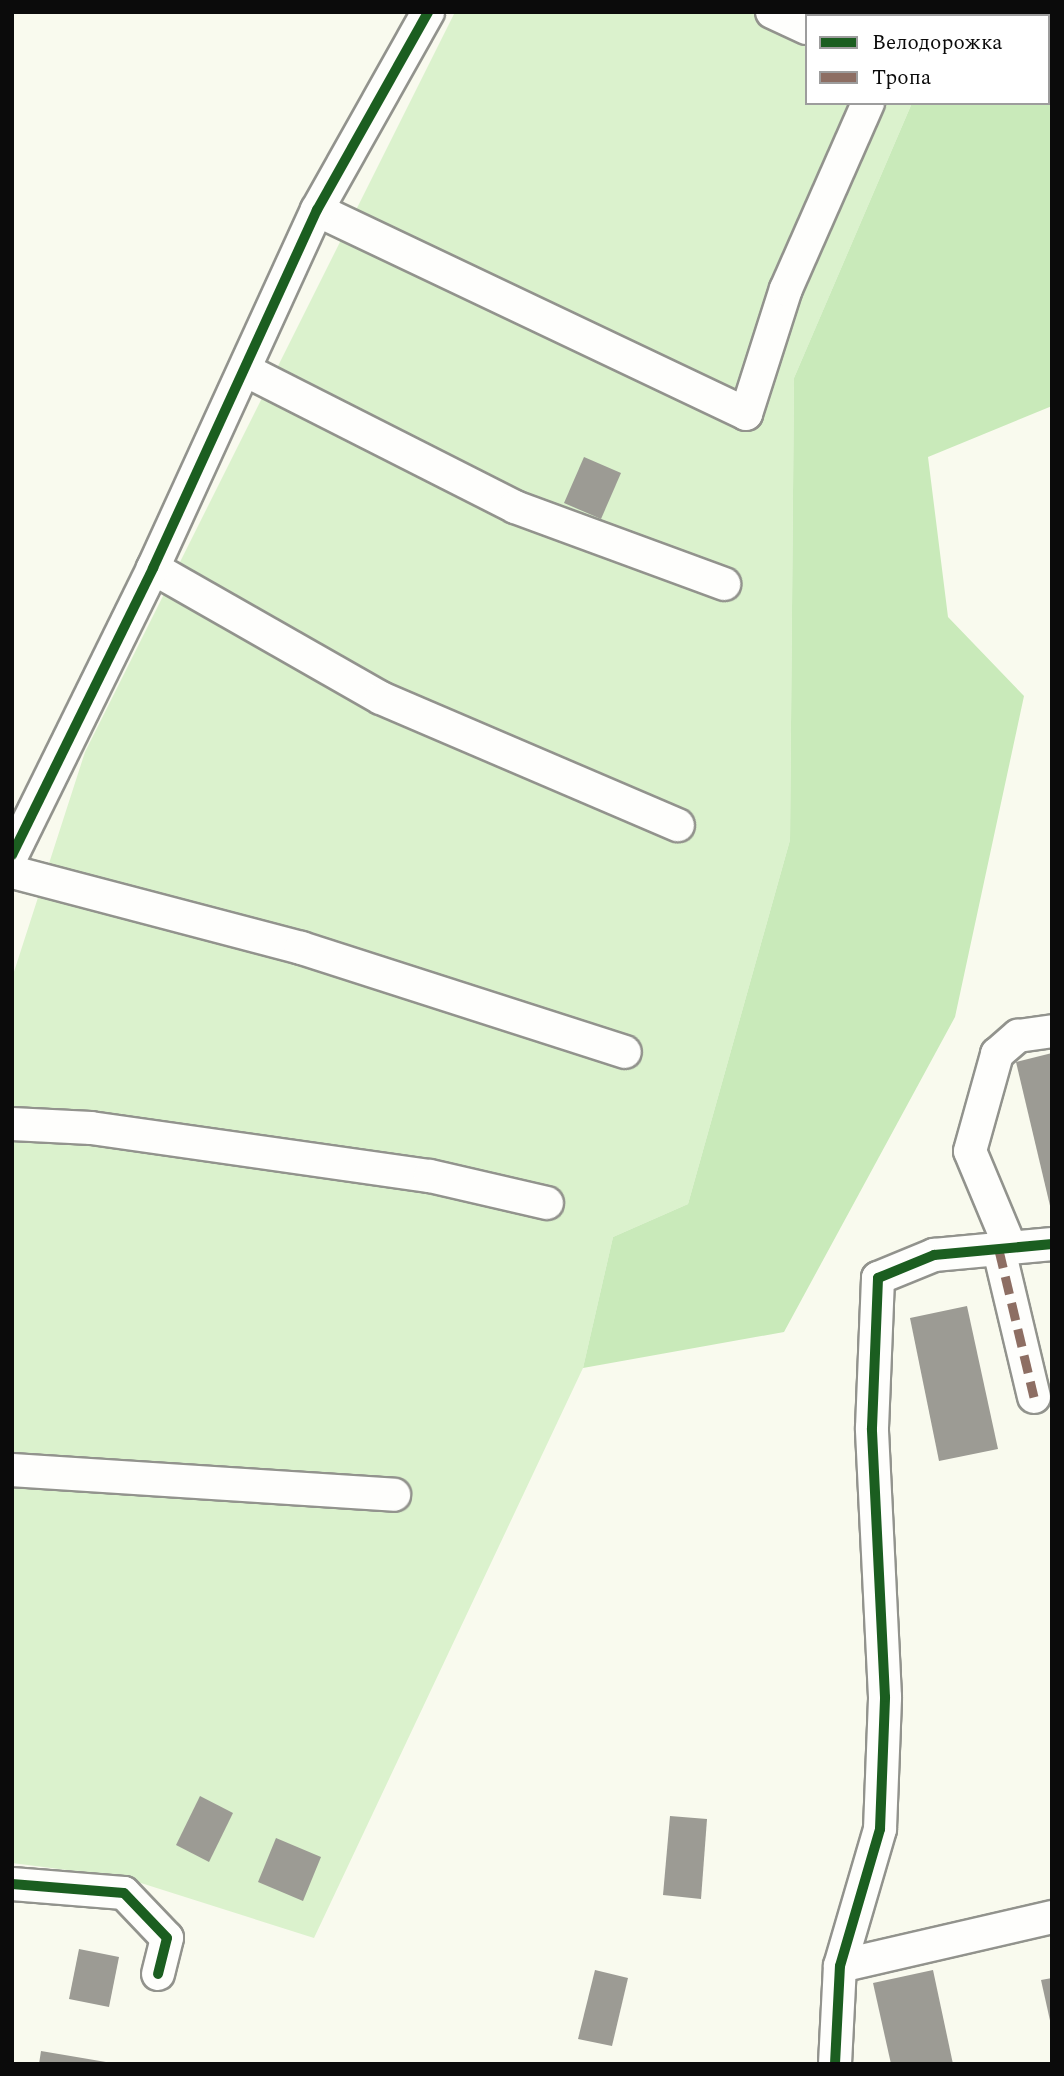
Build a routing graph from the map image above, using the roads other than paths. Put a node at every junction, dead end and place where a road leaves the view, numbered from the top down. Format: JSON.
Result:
{"nodes":[{"id":1,"x":428,"y":12,"type":"edge"},
{"id":2,"x":772,"y":12,"type":"edge"},
{"id":3,"x":805,"y":28,"type":"edge"},
{"id":4,"x":867,"y":105,"type":"edge"},
{"id":5,"x":317,"y":210,"type":"junction"},
{"id":6,"x":245,"y":370,"type":"junction"},
{"id":7,"x":153,"y":568,"type":"junction"},
{"id":8,"x":724,"y":584,"type":"dead end"},
{"id":9,"x":678,"y":825,"type":"dead end"},
{"id":10,"x":12,"y":855,"type":"edge"},
{"id":11,"x":12,"y":872,"type":"edge"},
{"id":12,"x":1052,"y":1031,"type":"edge"},
{"id":13,"x":625,"y":1052,"type":"dead end"},
{"id":14,"x":12,"y":1124,"type":"edge"},
{"id":15,"x":547,"y":1203,"type":"dead end"},
{"id":16,"x":1052,"y":1244,"type":"edge"},
{"id":17,"x":1005,"y":1250,"type":"junction"},
{"id":18,"x":1034,"y":1397,"type":"dead end"},
{"id":19,"x":12,"y":1470,"type":"edge"},
{"id":20,"x":394,"y":1495,"type":"dead end"},
{"id":21,"x":12,"y":1884,"type":"edge"},
{"id":22,"x":1052,"y":1917,"type":"edge"},
{"id":23,"x":840,"y":1966,"type":"junction"},
{"id":24,"x":158,"y":1974,"type":"dead end"},
{"id":25,"x":835,"y":2064,"type":"edge"}],
"edges":[{"from":1,"to":5,"type":"street"},
{"from":2,"to":3,"type":"street"},
{"from":4,"to":5,"type":"street"},
{"from":5,"to":6,"type":"street"},
{"from":6,"to":7,"type":"street"},
{"from":6,"to":8,"type":"street"},
{"from":7,"to":9,"type":"street"},
{"from":7,"to":10,"type":"street"},
{"from":11,"to":13,"type":"street"},
{"from":12,"to":17,"type":"street"},
{"from":14,"to":15,"type":"street"},
{"from":16,"to":17,"type":"street"},
{"from":17,"to":18,"type":"street"},
{"from":17,"to":23,"type":"street"},
{"from":19,"to":20,"type":"street"},
{"from":21,"to":24,"type":"street"},
{"from":22,"to":23,"type":"street"},
{"from":23,"to":25,"type":"street"}]}
